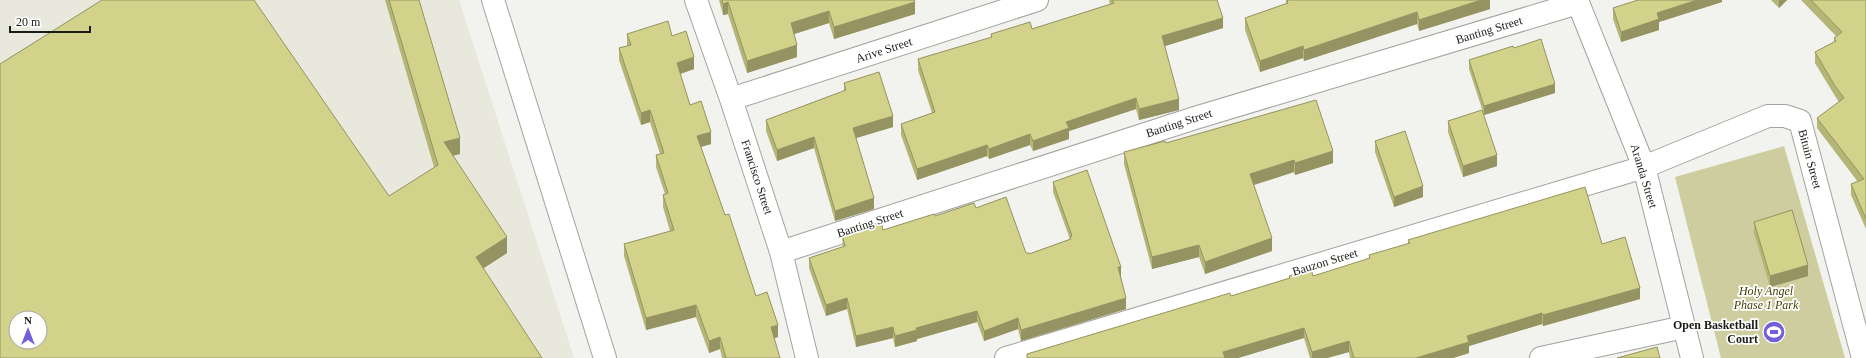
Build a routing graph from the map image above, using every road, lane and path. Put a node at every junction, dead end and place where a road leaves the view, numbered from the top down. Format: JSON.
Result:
{"nodes":[{"id":1,"x":493,"y":0,"type":"edge"},
{"id":2,"x":696,"y":0,"type":"edge"},
{"id":3,"x":1037,"y":0,"type":"edge"},
{"id":4,"x":1578,"y":2,"type":"edge"},
{"id":5,"x":731,"y":99,"type":"junction"},
{"id":6,"x":1644,"y":166,"type":"junction"},
{"id":7,"x":781,"y":252,"type":"junction"},
{"id":8,"x":1684,"y":327,"type":"junction"},
{"id":9,"x":605,"y":358,"type":"edge"},
{"id":10,"x":807,"y":358,"type":"edge"},
{"id":11,"x":1006,"y":358,"type":"edge"},
{"id":12,"x":1541,"y":358,"type":"edge"},
{"id":13,"x":1692,"y":358,"type":"edge"},
{"id":14,"x":1863,"y":358,"type":"edge"}],
"edges":[{"from":1,"to":9,"type":"street"},
{"from":2,"to":5,"type":"street","name":"Francisco Street"},
{"from":3,"to":5,"type":"street","name":"Arive Street"},
{"from":4,"to":6,"type":"street","name":"Aranda Street"},
{"from":4,"to":7,"type":"street","name":"Banting Street"},
{"from":5,"to":7,"type":"street","name":"Francisco Street"},
{"from":6,"to":8,"type":"street","name":"Aranda Street"},
{"from":6,"to":11,"type":"street","name":"Bauzon Street"},
{"from":6,"to":14,"type":"street","name":"Bituin Street"},
{"from":7,"to":10,"type":"street","name":"Francisco Street"},
{"from":8,"to":12,"type":"street"},
{"from":8,"to":13,"type":"street","name":"Aranda Street"}]}
